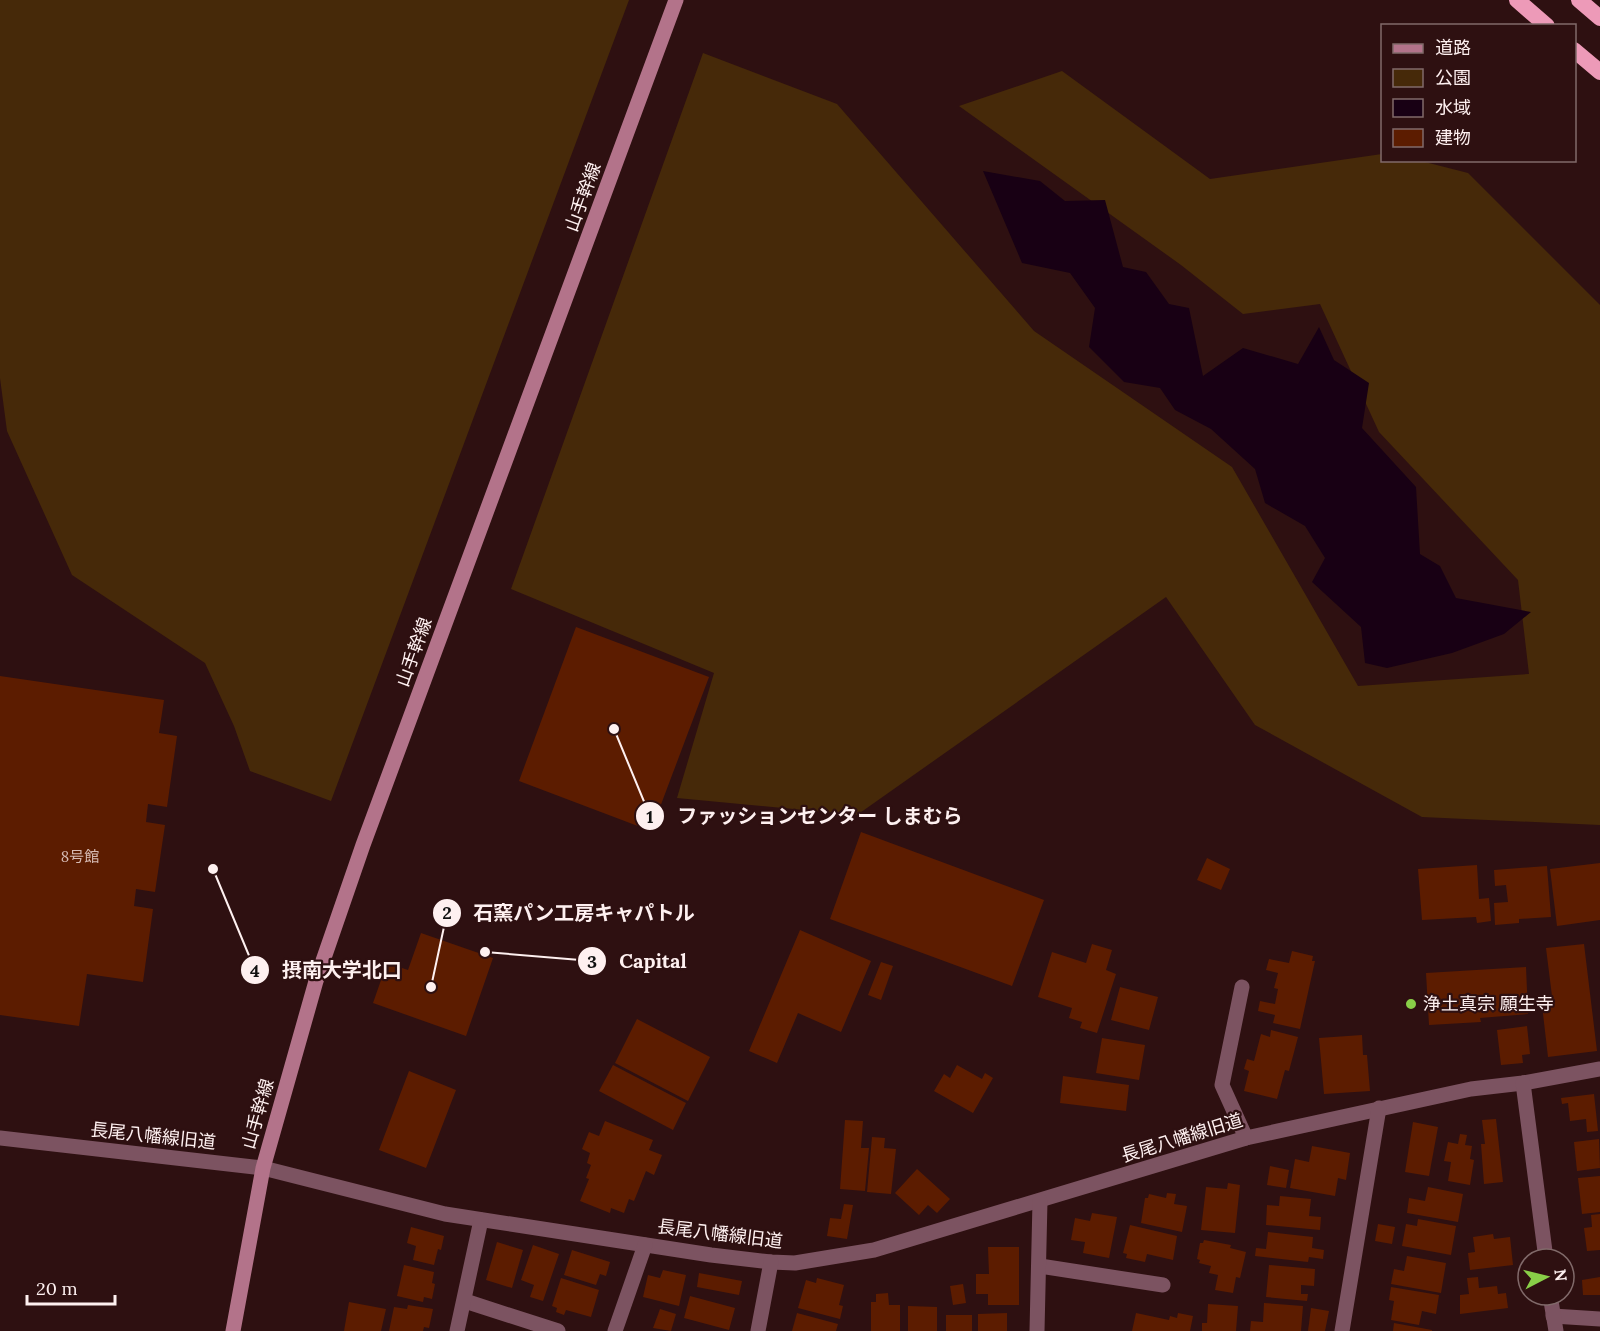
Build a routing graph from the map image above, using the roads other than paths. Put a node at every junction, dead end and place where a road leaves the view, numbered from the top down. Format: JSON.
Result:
{"nodes":[{"id":1,"x":676,"y":0,"type":"edge"},
{"id":2,"x":1517,"y":0,"type":"edge"},
{"id":3,"x":1579,"y":0,"type":"edge"},
{"id":4,"x":1600,"y":18,"type":"edge"},
{"id":5,"x":1545,"y":24,"type":"edge"},
{"id":6,"x":1576,"y":51,"type":"edge"},
{"id":7,"x":1600,"y":72,"type":"edge"},
{"id":8,"x":1242,"y":987,"type":"dead end"},
{"id":9,"x":1600,"y":1069,"type":"edge"},
{"id":10,"x":1523,"y":1083,"type":"junction"},
{"id":11,"x":1379,"y":1108,"type":"junction"},
{"id":12,"x":0,"y":1138,"type":"edge"},
{"id":13,"x":1246,"y":1138,"type":"junction"},
{"id":14,"x":263,"y":1168,"type":"junction"},
{"id":15,"x":1040,"y":1202,"type":"junction"},
{"id":16,"x":481,"y":1220,"type":"junction"},
{"id":17,"x":645,"y":1245,"type":"junction"},
{"id":18,"x":1544,"y":1247,"type":"edge"},
{"id":19,"x":771,"y":1262,"type":"junction"},
{"id":20,"x":1040,"y":1266,"type":"junction"},
{"id":21,"x":1163,"y":1285,"type":"dead end"},
{"id":22,"x":465,"y":1301,"type":"junction"},
{"id":23,"x":1552,"y":1307,"type":"edge"},
{"id":24,"x":1553,"y":1316,"type":"junction"},
{"id":25,"x":1600,"y":1319,"type":"edge"},
{"id":26,"x":233,"y":1331,"type":"edge"},
{"id":27,"x":456,"y":1331,"type":"edge"},
{"id":28,"x":558,"y":1331,"type":"edge"},
{"id":29,"x":615,"y":1331,"type":"edge"},
{"id":30,"x":758,"y":1331,"type":"edge"},
{"id":31,"x":1037,"y":1331,"type":"edge"},
{"id":32,"x":1342,"y":1331,"type":"edge"},
{"id":33,"x":1556,"y":1331,"type":"edge"}],
"edges":[{"from":1,"to":14,"type":"main road","name":"山手幹線"},
{"from":2,"to":5,"type":"highway"},
{"from":3,"to":4,"type":"highway"},
{"from":6,"to":7,"type":"highway"},
{"from":8,"to":13,"type":"street"},
{"from":9,"to":10,"type":"street","name":"長尾八幡線旧道"},
{"from":10,"to":11,"type":"street","name":"長尾八幡線旧道"},
{"from":10,"to":18,"type":"street"},
{"from":11,"to":13,"type":"street","name":"長尾八幡線旧道"},
{"from":11,"to":32,"type":"street"},
{"from":12,"to":14,"type":"street","name":"長尾八幡線旧道"},
{"from":13,"to":15,"type":"street","name":"長尾八幡線旧道"},
{"from":14,"to":16,"type":"street","name":"長尾八幡線旧道"},
{"from":14,"to":26,"type":"main road","name":"山手幹線"},
{"from":15,"to":19,"type":"street","name":"長尾八幡線旧道"},
{"from":15,"to":20,"type":"street"},
{"from":16,"to":17,"type":"street","name":"長尾八幡線旧道"},
{"from":16,"to":22,"type":"street"},
{"from":17,"to":19,"type":"street","name":"長尾八幡線旧道"},
{"from":17,"to":29,"type":"street"},
{"from":19,"to":30,"type":"street"},
{"from":20,"to":21,"type":"street"},
{"from":20,"to":31,"type":"street"},
{"from":22,"to":27,"type":"street"},
{"from":22,"to":28,"type":"street"},
{"from":23,"to":24,"type":"street"},
{"from":24,"to":25,"type":"street"},
{"from":24,"to":33,"type":"street"}]}
